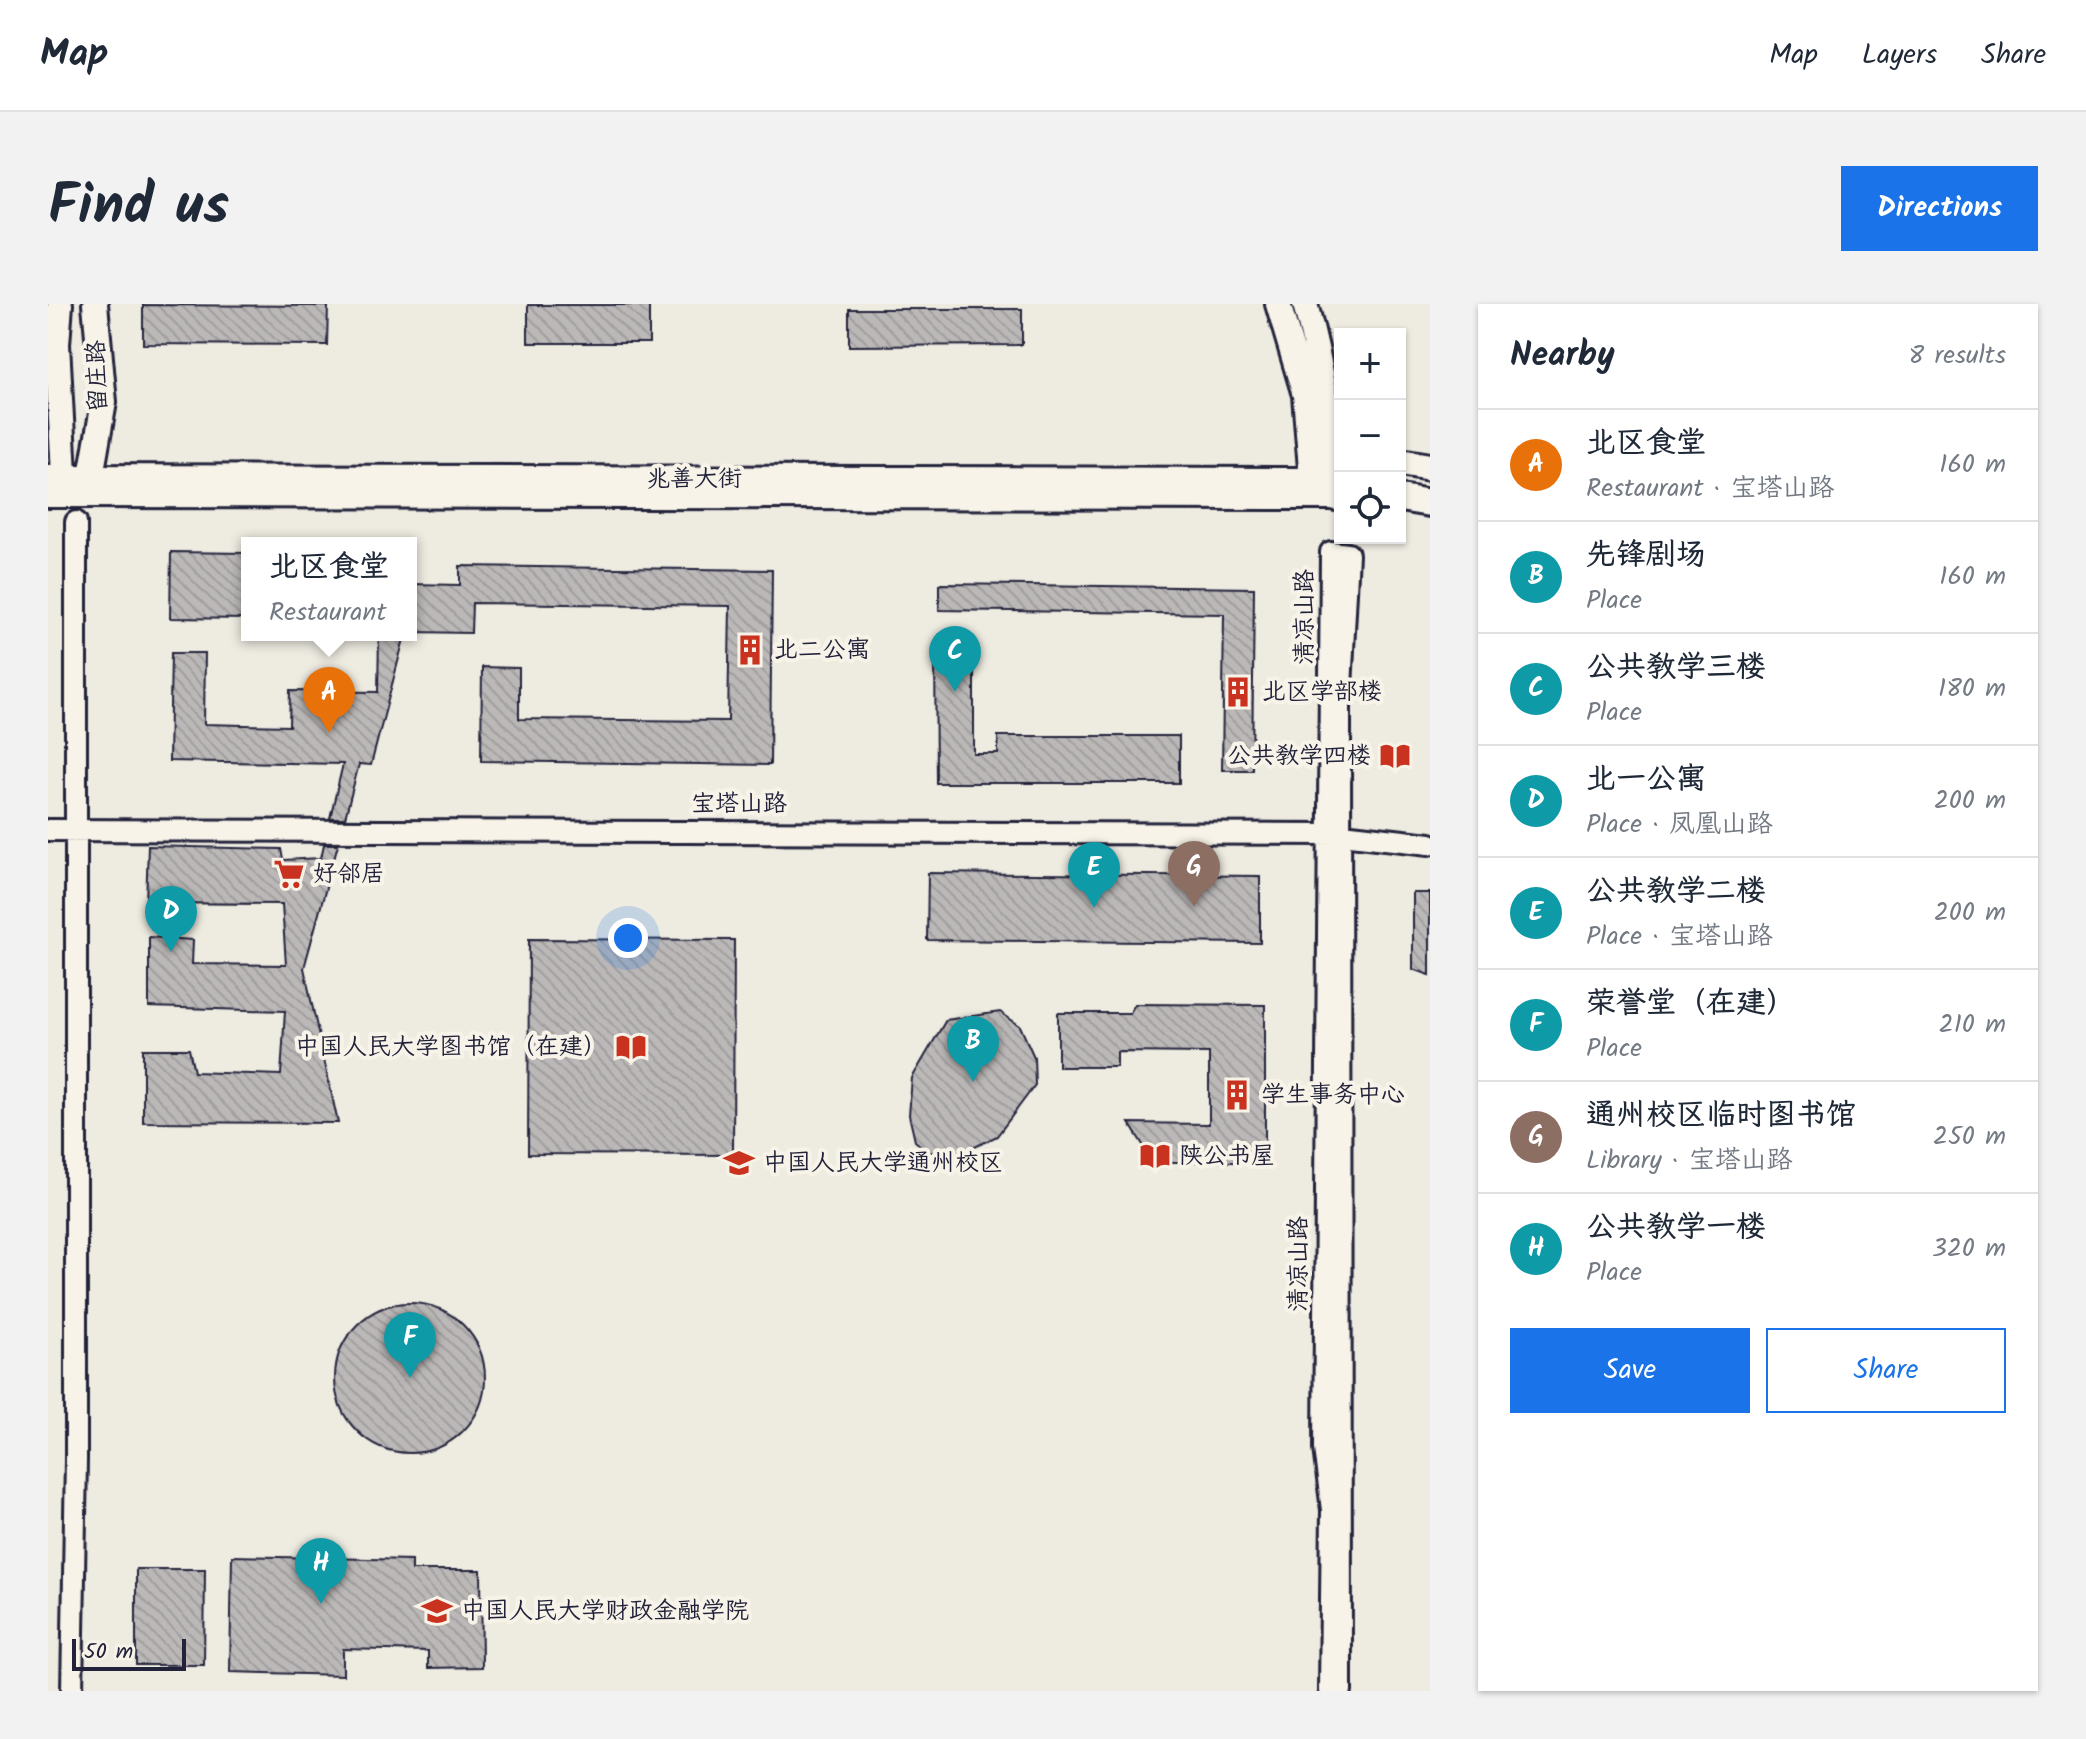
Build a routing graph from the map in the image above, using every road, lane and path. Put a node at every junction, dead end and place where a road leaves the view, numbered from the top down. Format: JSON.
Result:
{"nodes":[{"id":1,"x":60,"y":304,"type":"edge"},
{"id":2,"x":95,"y":304,"type":"edge"},
{"id":3,"x":1278,"y":304,"type":"edge"},
{"id":4,"x":1305,"y":304,"type":"edge"},
{"id":5,"x":1406,"y":463,"type":"edge"},
{"id":6,"x":1430,"y":467,"type":"edge"},
{"id":7,"x":67,"y":486,"type":"edge"},
{"id":8,"x":1329,"y":487,"type":"edge"},
{"id":9,"x":1406,"y":499,"type":"edge"},
{"id":10,"x":1430,"y":503,"type":"edge"},
{"id":11,"x":76,"y":522,"type":"dead end"},
{"id":12,"x":48,"y":830,"type":"edge"},
{"id":13,"x":77,"y":830,"type":"junction"},
{"id":14,"x":1336,"y":834,"type":"junction"},
{"id":15,"x":1430,"y":844,"type":"edge"},
{"id":16,"x":72,"y":1691,"type":"edge"},
{"id":17,"x":1330,"y":1691,"type":"edge"},
{"id":18,"x":1341,"y":1691,"type":"edge"}],
"edges":[{"from":1,"to":7,"type":"main road","name":"留庄路"},
{"from":2,"to":7,"type":"main road","name":"留庄路"},
{"from":3,"to":8,"type":"main road"},
{"from":4,"to":8,"type":"main road"},
{"from":5,"to":6,"type":"main road"},
{"from":7,"to":8,"type":"main road","name":"兆善大街"},
{"from":9,"to":10,"type":"main road"},
{"from":11,"to":13,"type":"street"},
{"from":12,"to":13,"type":"street","name":"宝塔山路"},
{"from":13,"to":14,"type":"street","name":"宝塔山路"},
{"from":13,"to":16,"type":"street"},
{"from":14,"to":14,"type":"street","name":"清凉山路"},
{"from":14,"to":15,"type":"street","name":"宝塔山路"},
{"from":14,"to":17,"type":"street","name":"清凉山路"},
{"from":14,"to":18,"type":"street","name":"清凉山路"}]}
